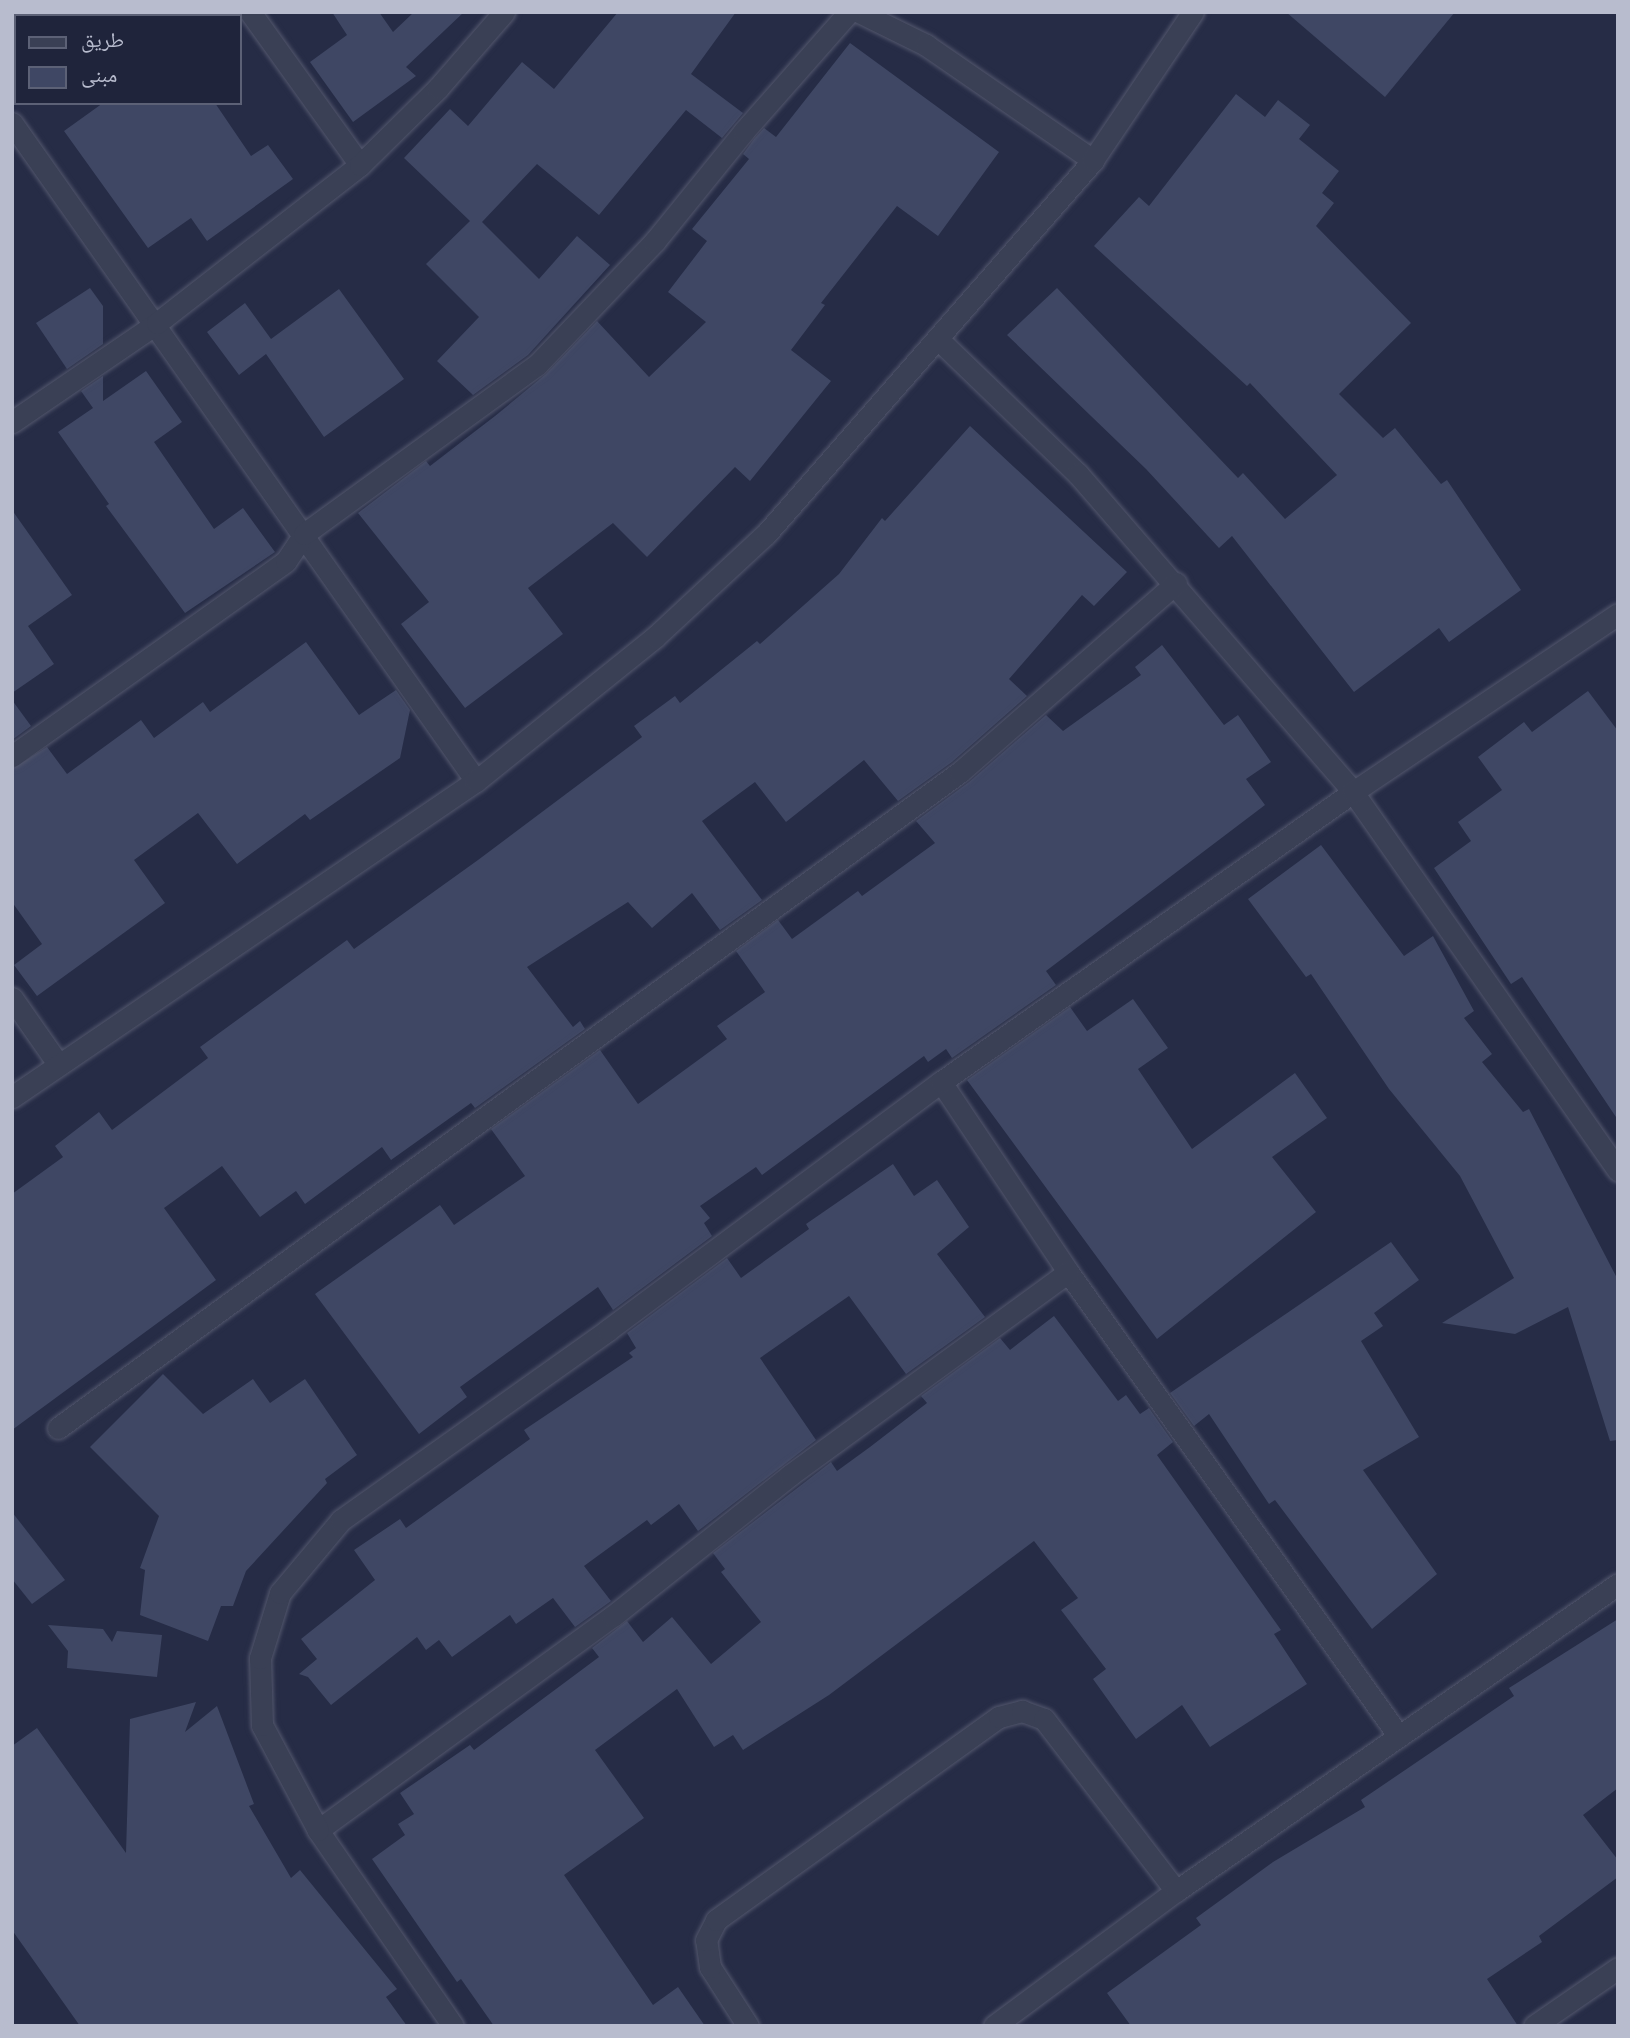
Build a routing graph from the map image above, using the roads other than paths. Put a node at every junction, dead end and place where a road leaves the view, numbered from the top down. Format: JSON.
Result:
{"nodes":[{"id":1,"x":250,"y":12,"type":"edge"},
{"id":2,"x":504,"y":12,"type":"edge"},
{"id":3,"x":849,"y":12,"type":"edge"},
{"id":4,"x":859,"y":12,"type":"edge"},
{"id":5,"x":1193,"y":12,"type":"edge"},
{"id":6,"x":12,"y":123,"type":"edge"},
{"id":7,"x":1093,"y":160,"type":"junction"},
{"id":8,"x":360,"y":165,"type":"junction"},
{"id":9,"x":157,"y":323,"type":"junction"},
{"id":10,"x":938,"y":339,"type":"junction"},
{"id":11,"x":12,"y":422,"type":"edge"},
{"id":12,"x":304,"y":534,"type":"junction"},
{"id":13,"x":1177,"y":583,"type":"junction"},
{"id":14,"x":1618,"y":614,"type":"edge"},
{"id":15,"x":12,"y":756,"type":"edge"},
{"id":16,"x":476,"y":781,"type":"junction"},
{"id":17,"x":1353,"y":792,"type":"junction"},
{"id":18,"x":12,"y":999,"type":"edge"},
{"id":19,"x":58,"y":1064,"type":"junction"},
{"id":20,"x":942,"y":1082,"type":"junction"},
{"id":21,"x":12,"y":1097,"type":"edge"},
{"id":22,"x":1618,"y":1170,"type":"edge"},
{"id":23,"x":1068,"y":1272,"type":"junction"},
{"id":24,"x":58,"y":1428,"type":"dead end"},
{"id":25,"x":1618,"y":1584,"type":"edge"},
{"id":26,"x":1398,"y":1735,"type":"junction"},
{"id":27,"x":318,"y":1830,"type":"junction"},
{"id":28,"x":1176,"y":1891,"type":"junction"},
{"id":29,"x":1618,"y":1968,"type":"edge"},
{"id":30,"x":453,"y":2026,"type":"edge"},
{"id":31,"x":748,"y":2026,"type":"edge"},
{"id":32,"x":994,"y":2026,"type":"edge"},
{"id":33,"x":1534,"y":2026,"type":"edge"}],
"edges":[{"from":1,"to":8,"type":"street"},
{"from":2,"to":8,"type":"street"},
{"from":3,"to":12,"type":"street"},
{"from":4,"to":7,"type":"street"},
{"from":5,"to":7,"type":"street"},
{"from":6,"to":9,"type":"street"},
{"from":7,"to":10,"type":"street"},
{"from":8,"to":9,"type":"street"},
{"from":9,"to":11,"type":"street"},
{"from":9,"to":12,"type":"street"},
{"from":10,"to":13,"type":"street"},
{"from":10,"to":16,"type":"street"},
{"from":12,"to":15,"type":"street"},
{"from":12,"to":16,"type":"street"},
{"from":13,"to":17,"type":"street"},
{"from":13,"to":24,"type":"street"},
{"from":14,"to":17,"type":"street"},
{"from":16,"to":19,"type":"street"},
{"from":17,"to":20,"type":"street"},
{"from":17,"to":22,"type":"street"},
{"from":18,"to":19,"type":"street"},
{"from":19,"to":21,"type":"street"},
{"from":20,"to":23,"type":"street"},
{"from":20,"to":27,"type":"street"},
{"from":23,"to":26,"type":"street"},
{"from":23,"to":27,"type":"street"},
{"from":25,"to":26,"type":"street"},
{"from":26,"to":28,"type":"street"},
{"from":27,"to":30,"type":"street"},
{"from":28,"to":31,"type":"street"},
{"from":28,"to":32,"type":"street"},
{"from":29,"to":33,"type":"street"}]}
